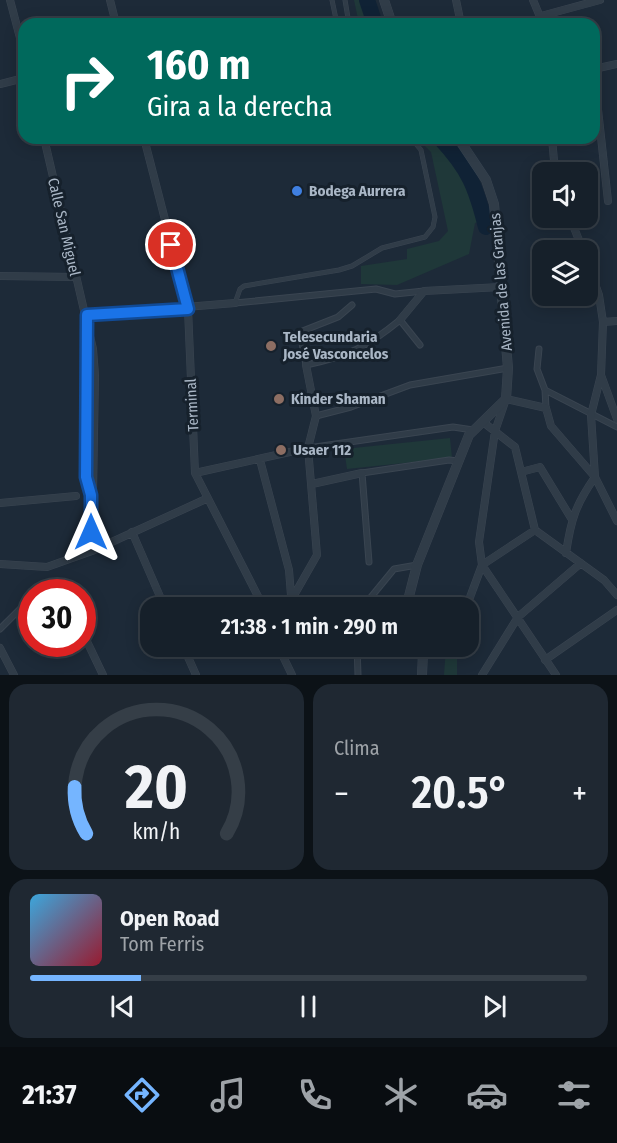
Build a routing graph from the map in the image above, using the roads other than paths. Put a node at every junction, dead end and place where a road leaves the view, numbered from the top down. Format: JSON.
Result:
{"nodes":[{"id":1,"x":10,"y":0,"type":"edge"},
{"id":2,"x":110,"y":0,"type":"edge"},
{"id":3,"x":332,"y":0,"type":"edge"},
{"id":4,"x":345,"y":0,"type":"edge"},
{"id":5,"x":384,"y":0,"type":"edge"},
{"id":6,"x":456,"y":0,"type":"edge"},
{"id":7,"x":533,"y":0,"type":"edge"},
{"id":8,"x":600,"y":0,"type":"edge"},
{"id":9,"x":114,"y":18,"type":"edge"},
{"id":10,"x":336,"y":18,"type":"edge"},
{"id":11,"x":348,"y":18,"type":"edge"},
{"id":12,"x":390,"y":18,"type":"edge"},
{"id":13,"x":460,"y":18,"type":"edge"},
{"id":14,"x":541,"y":18,"type":"edge"},
{"id":15,"x":548,"y":18,"type":"edge"},
{"id":16,"x":18,"y":30,"type":"edge"},
{"id":17,"x":617,"y":64,"type":"edge"},
{"id":18,"x":600,"y":69,"type":"edge"},
{"id":19,"x":18,"y":80,"type":"edge"},
{"id":20,"x":0,"y":84,"type":"edge"},
{"id":21,"x":600,"y":127,"type":"edge"},
{"id":22,"x":46,"y":144,"type":"edge"},
{"id":23,"x":146,"y":144,"type":"edge"},
{"id":24,"x":416,"y":144,"type":"edge"},
{"id":25,"x":462,"y":144,"type":"edge"},
{"id":26,"x":553,"y":144,"type":"edge"},
{"id":27,"x":554,"y":162,"type":"edge"},
{"id":28,"x":608,"y":201,"type":"dead end"},
{"id":29,"x":0,"y":276,"type":"edge"},
{"id":30,"x":75,"y":277,"type":"junction"},
{"id":31,"x":501,"y":286,"type":"junction"},
{"id":32,"x":424,"y":291,"type":"junction"},
{"id":33,"x":598,"y":292,"type":"edge"},
{"id":34,"x":235,"y":303,"type":"junction"},
{"id":35,"x":352,"y":305,"type":"dead end"},
{"id":36,"x":188,"y":309,"type":"junction"},
{"id":37,"x":87,"y":315,"type":"junction"},
{"id":38,"x":400,"y":320,"type":"junction"},
{"id":39,"x":617,"y":321,"type":"edge"},
{"id":40,"x":603,"y":322,"type":"junction"},
{"id":41,"x":420,"y":345,"type":"dead end"},
{"id":42,"x":539,"y":349,"type":"dead end"},
{"id":43,"x":306,"y":364,"type":"junction"},
{"id":44,"x":508,"y":368,"type":"junction"},
{"id":45,"x":601,"y":375,"type":"junction"},
{"id":46,"x":545,"y":390,"type":"junction"},
{"id":47,"x":506,"y":399,"type":"junction"},
{"id":48,"x":546,"y":408,"type":"junction"},
{"id":49,"x":591,"y":415,"type":"junction"},
{"id":50,"x":316,"y":416,"type":"junction"},
{"id":51,"x":617,"y":419,"type":"edge"},
{"id":52,"x":483,"y":422,"type":"junction"},
{"id":53,"x":617,"y":427,"type":"edge"},
{"id":54,"x":473,"y":430,"type":"junction"},
{"id":55,"x":495,"y":431,"type":"junction"},
{"id":56,"x":308,"y":448,"type":"junction"},
{"id":57,"x":260,"y":460,"type":"junction"},
{"id":58,"x":458,"y":462,"type":"junction"},
{"id":59,"x":362,"y":472,"type":"junction"},
{"id":60,"x":521,"y":472,"type":"junction"},
{"id":61,"x":195,"y":473,"type":"junction"},
{"id":62,"x":595,"y":477,"type":"junction"},
{"id":63,"x":312,"y":484,"type":"junction"},
{"id":64,"x":76,"y":496,"type":"dead end"},
{"id":65,"x":207,"y":499,"type":"junction"},
{"id":66,"x":0,"y":503,"type":"edge"},
{"id":67,"x":571,"y":518,"type":"junction"},
{"id":68,"x":617,"y":521,"type":"edge"},
{"id":69,"x":535,"y":530,"type":"junction"},
{"id":70,"x":132,"y":532,"type":"junction"},
{"id":71,"x":92,"y":551,"type":"junction"},
{"id":72,"x":566,"y":553,"type":"junction"},
{"id":73,"x":369,"y":561,"type":"dead end"},
{"id":74,"x":581,"y":563,"type":"junction"},
{"id":75,"x":0,"y":564,"type":"edge"},
{"id":76,"x":417,"y":565,"type":"junction"},
{"id":77,"x":482,"y":565,"type":"junction"},
{"id":78,"x":617,"y":595,"type":"edge"},
{"id":79,"x":160,"y":597,"type":"edge"},
{"id":80,"x":258,"y":597,"type":"edge"},
{"id":81,"x":293,"y":597,"type":"joint"},
{"id":82,"x":371,"y":597,"type":"edge"},
{"id":83,"x":409,"y":597,"type":"edge"},
{"id":84,"x":470,"y":597,"type":"edge"},
{"id":85,"x":617,"y":610,"type":"edge"},
{"id":86,"x":18,"y":611,"type":"edge"},
{"id":87,"x":518,"y":617,"type":"junction"},
{"id":88,"x":0,"y":628,"type":"edge"},
{"id":89,"x":0,"y":648,"type":"edge"},
{"id":90,"x":94,"y":657,"type":"edge"},
{"id":91,"x":188,"y":657,"type":"edge"},
{"id":92,"x":357,"y":657,"type":"edge"},
{"id":93,"x":423,"y":657,"type":"edge"},
{"id":94,"x":283,"y":658,"type":"edge"},
{"id":95,"x":545,"y":660,"type":"junction"},
{"id":96,"x":14,"y":675,"type":"edge"},
{"id":97,"x":103,"y":675,"type":"edge"},
{"id":98,"x":196,"y":675,"type":"edge"},
{"id":99,"x":291,"y":675,"type":"edge"},
{"id":100,"x":358,"y":675,"type":"edge"},
{"id":101,"x":422,"y":675,"type":"edge"},
{"id":102,"x":482,"y":675,"type":"edge"},
{"id":103,"x":556,"y":675,"type":"edge"}],
"edges":[{"from":1,"to":16,"type":"street"},
{"from":2,"to":9,"type":"street"},
{"from":3,"to":10,"type":"lane"},
{"from":4,"to":11,"type":"lane"},
{"from":5,"to":12,"type":"street"},
{"from":6,"to":13,"type":"street"},
{"from":7,"to":14,"type":"street"},
{"from":8,"to":15,"type":"street"},
{"from":17,"to":18,"type":"street"},
{"from":19,"to":20,"type":"street"},
{"from":21,"to":28,"type":"street"},
{"from":22,"to":30,"type":"street","name":"Calle San Miguel"},
{"from":23,"to":36,"type":"street","name":"Terminal"},
{"from":24,"to":34,"type":"lane"},
{"from":25,"to":31,"type":"street","name":"Avenida de las Granjas"},
{"from":26,"to":27,"type":"street"},
{"from":29,"to":30,"type":"street"},
{"from":30,"to":37,"type":"street","name":"Calle San Miguel"},
{"from":31,"to":32,"type":"street"},
{"from":31,"to":44,"type":"street","name":"Avenida de las Granjas"},
{"from":32,"to":34,"type":"street"},
{"from":32,"to":38,"type":"street"},
{"from":33,"to":40,"type":"street"},
{"from":34,"to":36,"type":"street"},
{"from":35,"to":43,"type":"street"},
{"from":36,"to":37,"type":"street"},
{"from":36,"to":61,"type":"street","name":"Terminal"},
{"from":37,"to":71,"type":"street","name":"Calle San Miguel"},
{"from":38,"to":41,"type":"street"},
{"from":38,"to":43,"type":"street"},
{"from":39,"to":40,"type":"street"},
{"from":40,"to":45,"type":"street"},
{"from":42,"to":46,"type":"street"},
{"from":43,"to":50,"type":"street"},
{"from":44,"to":47,"type":"street","name":"Avenida de las Granjas"},
{"from":44,"to":50,"type":"street"},
{"from":45,"to":49,"type":"street"},
{"from":45,"to":51,"type":"street"},
{"from":46,"to":48,"type":"street"},
{"from":46,"to":49,"type":"street"},
{"from":47,"to":48,"type":"street"},
{"from":47,"to":52,"type":"street"},
{"from":47,"to":55,"type":"street","name":"Avenida de las Granjas"},
{"from":48,"to":62,"type":"street"},
{"from":49,"to":53,"type":"street"},
{"from":49,"to":62,"type":"street"},
{"from":50,"to":56,"type":"street"},
{"from":52,"to":54,"type":"street"},
{"from":52,"to":55,"type":"street"},
{"from":54,"to":56,"type":"street"},
{"from":54,"to":58,"type":"street"},
{"from":55,"to":60,"type":"street"},
{"from":55,"to":77,"type":"street","name":"Avenida de las Granjas"},
{"from":56,"to":57,"type":"street"},
{"from":56,"to":63,"type":"street"},
{"from":57,"to":61,"type":"street"},
{"from":57,"to":81,"type":"street"},
{"from":58,"to":59,"type":"street"},
{"from":58,"to":76,"type":"street"},
{"from":59,"to":63,"type":"street"},
{"from":59,"to":73,"type":"street"},
{"from":60,"to":67,"type":"street"},
{"from":60,"to":69,"type":"street"},
{"from":61,"to":65,"type":"street","name":"Terminal"},
{"from":62,"to":67,"type":"street"},
{"from":62,"to":68,"type":"street"},
{"from":63,"to":81,"type":"street"},
{"from":64,"to":66,"type":"street"},
{"from":65,"to":70,"type":"street"},
{"from":65,"to":80,"type":"street","name":"Terminal"},
{"from":67,"to":72,"type":"street"},
{"from":69,"to":72,"type":"street"},
{"from":69,"to":77,"type":"street"},
{"from":70,"to":71,"type":"street"},
{"from":70,"to":79,"type":"street"},
{"from":71,"to":75,"type":"street"},
{"from":72,"to":74,"type":"street"},
{"from":74,"to":78,"type":"street"},
{"from":74,"to":87,"type":"street"},
{"from":76,"to":82,"type":"street"},
{"from":76,"to":83,"type":"street"},
{"from":77,"to":84,"type":"street"},
{"from":77,"to":87,"type":"street"},
{"from":85,"to":95,"type":"street"},
{"from":86,"to":88,"type":"street"},
{"from":87,"to":95,"type":"street"},
{"from":87,"to":102,"type":"street"},
{"from":89,"to":96,"type":"street"},
{"from":90,"to":97,"type":"street"},
{"from":91,"to":98,"type":"street"},
{"from":92,"to":100,"type":"street"},
{"from":93,"to":101,"type":"street"},
{"from":94,"to":99,"type":"street"},
{"from":95,"to":103,"type":"street"}]}
